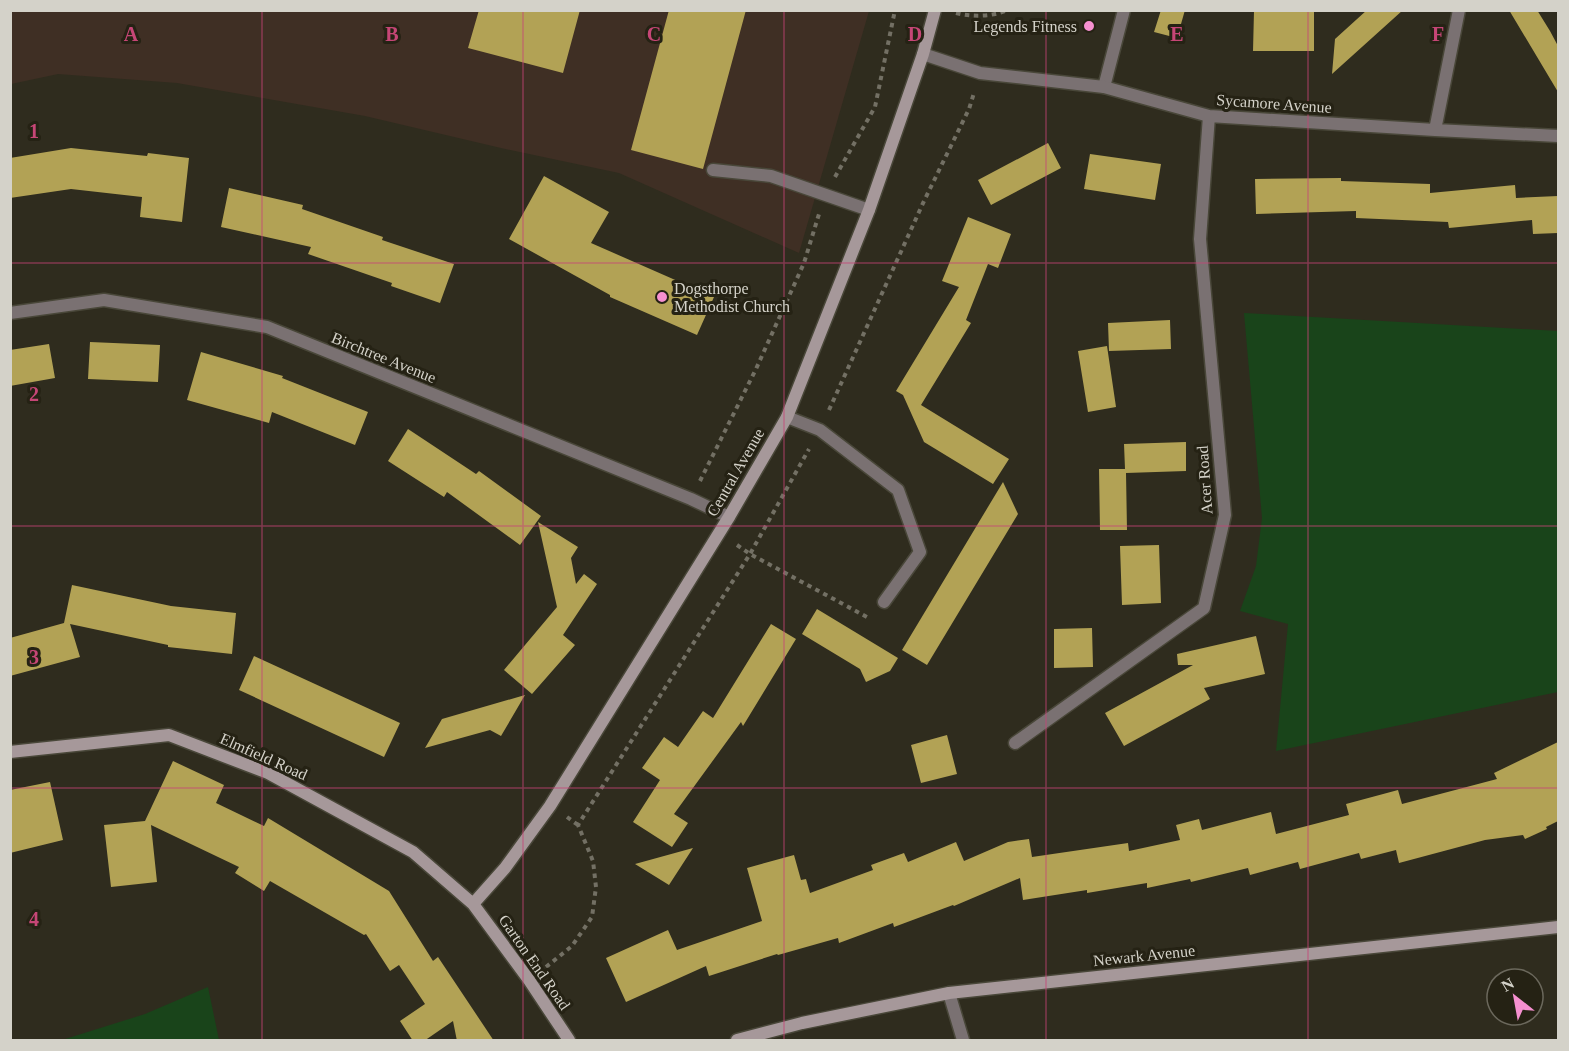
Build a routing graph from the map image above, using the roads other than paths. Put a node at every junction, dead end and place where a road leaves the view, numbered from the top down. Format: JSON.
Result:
{"nodes":[{"id":1,"x":935,"y":10,"type":"edge"},
{"id":2,"x":1124,"y":10,"type":"edge"},
{"id":3,"x":1459,"y":10,"type":"edge"},
{"id":4,"x":922,"y":54,"type":"junction"},
{"id":5,"x":1104,"y":87,"type":"junction"},
{"id":6,"x":1209,"y":116,"type":"junction"},
{"id":7,"x":1435,"y":130,"type":"junction"},
{"id":8,"x":1558,"y":136,"type":"edge"},
{"id":9,"x":713,"y":170,"type":"dead end"},
{"id":10,"x":869,"y":210,"type":"junction"},
{"id":11,"x":10,"y":313,"type":"edge"},
{"id":12,"x":787,"y":417,"type":"junction"},
{"id":13,"x":729,"y":517,"type":"junction"},
{"id":14,"x":884,"y":602,"type":"road end"},
{"id":15,"x":1015,"y":743,"type":"dead end"},
{"id":16,"x":10,"y":752,"type":"edge"},
{"id":17,"x":473,"y":904,"type":"junction"},
{"id":18,"x":1558,"y":927,"type":"edge"},
{"id":19,"x":949,"y":993,"type":"junction"},
{"id":20,"x":569,"y":1041,"type":"edge"},
{"id":21,"x":737,"y":1041,"type":"edge"},
{"id":22,"x":963,"y":1041,"type":"edge"}],
"edges":[{"from":1,"to":4,"type":"street","name":"Central Avenue"},
{"from":2,"to":5,"type":"street"},
{"from":3,"to":7,"type":"street"},
{"from":4,"to":5,"type":"street","name":"Sycamore Avenue"},
{"from":4,"to":10,"type":"street","name":"Central Avenue"},
{"from":5,"to":6,"type":"street","name":"Sycamore Avenue"},
{"from":6,"to":7,"type":"street","name":"Sycamore Avenue"},
{"from":6,"to":15,"type":"street","name":"Acer Road"},
{"from":7,"to":8,"type":"street","name":"Sycamore Avenue"},
{"from":9,"to":10,"type":"street"},
{"from":10,"to":12,"type":"street","name":"Central Avenue"},
{"from":11,"to":13,"type":"street","name":"Birchtree Avenue"},
{"from":12,"to":13,"type":"street","name":"Central Avenue"},
{"from":12,"to":14,"type":"street"},
{"from":13,"to":17,"type":"street","name":"Central Avenue"},
{"from":16,"to":17,"type":"street","name":"Elmfield Road"},
{"from":17,"to":20,"type":"street","name":"Garton End Road"},
{"from":18,"to":19,"type":"street","name":"Newark Avenue"},
{"from":19,"to":21,"type":"street","name":"Newark Avenue"},
{"from":19,"to":22,"type":"street"}]}
